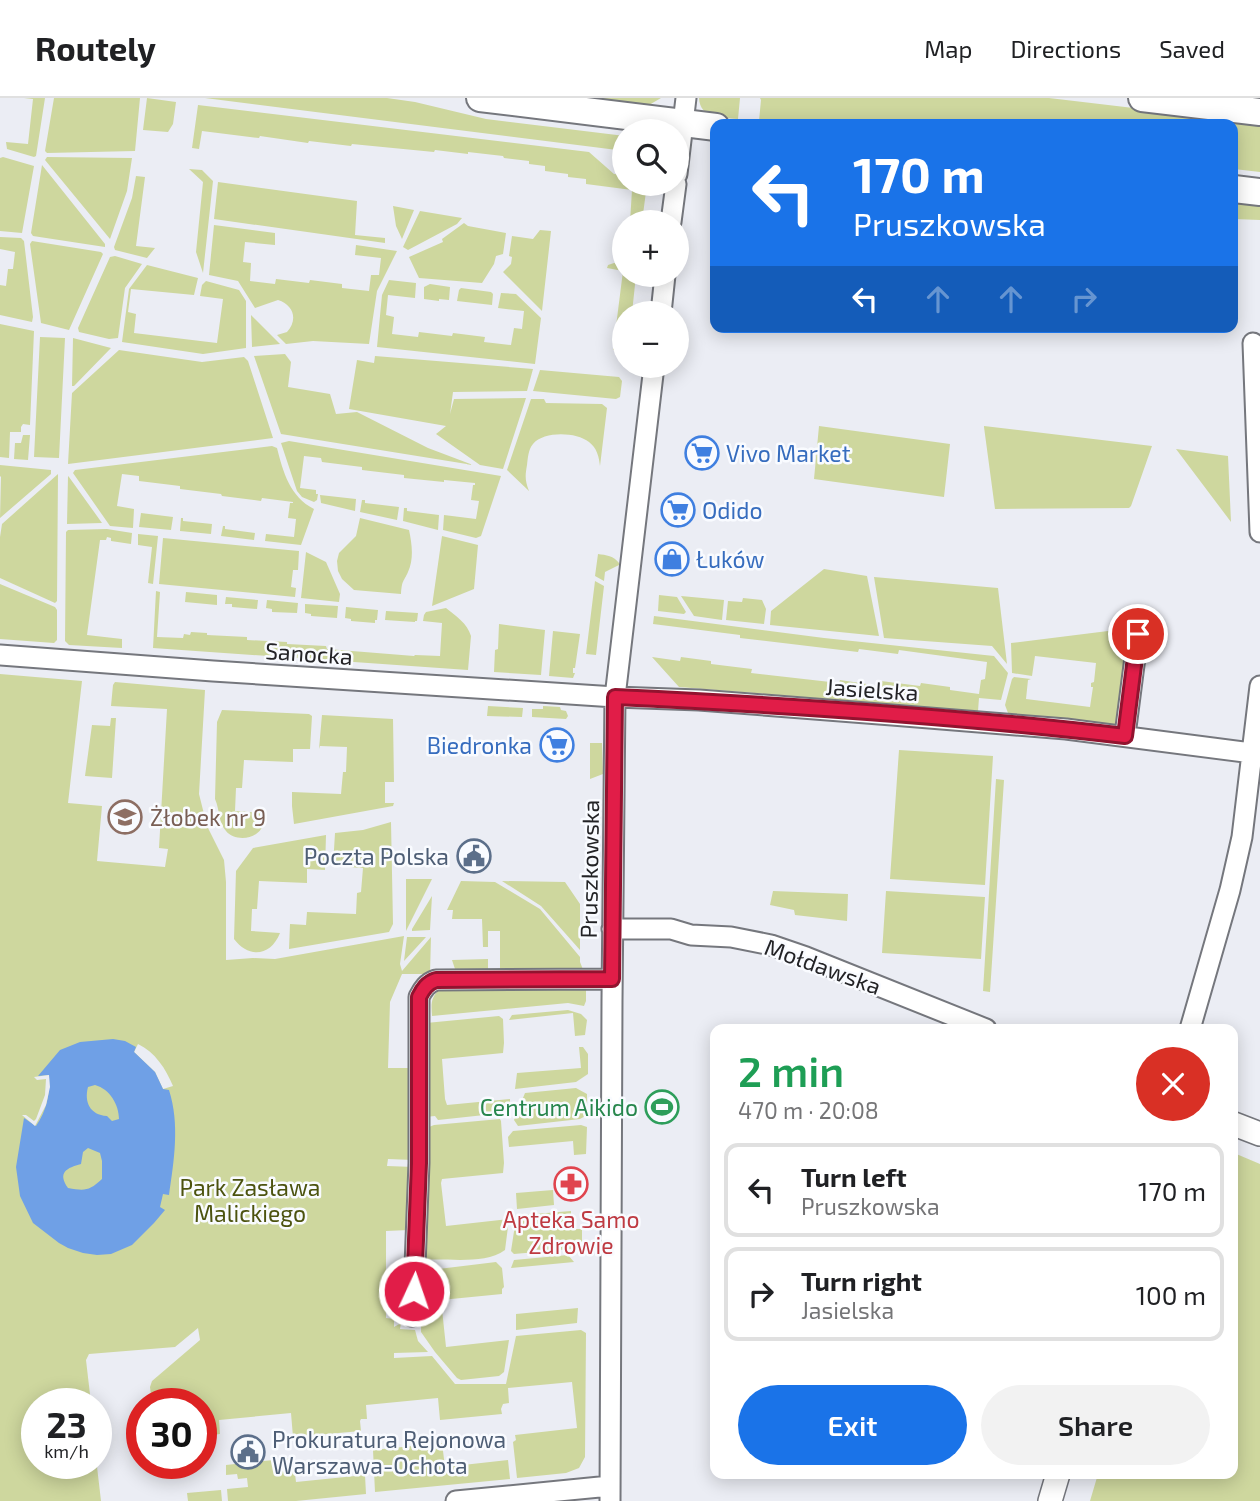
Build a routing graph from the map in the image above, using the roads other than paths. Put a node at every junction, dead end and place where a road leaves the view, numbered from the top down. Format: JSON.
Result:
{"nodes":[{"id":1,"x":481,"y":98,"type":"edge"},
{"id":2,"x":1142,"y":98,"type":"edge"},
{"id":3,"x":684,"y":110,"type":"edge"},
{"id":4,"x":1260,"y":112,"type":"edge"},
{"id":5,"x":710,"y":124,"type":"edge"},
{"id":6,"x":1238,"y":189,"type":"edge"},
{"id":7,"x":1260,"y":192,"type":"edge"},
{"id":8,"x":1252,"y":343,"type":"dead end"},
{"id":9,"x":653,"y":378,"type":"edge"},
{"id":10,"x":1260,"y":532,"type":"edge"},
{"id":11,"x":1138,"y":634,"type":"dead end"},
{"id":12,"x":0,"y":656,"type":"edge"},
{"id":13,"x":1260,"y":686,"type":"edge"},
{"id":14,"x":615,"y":697,"type":"junction"},
{"id":15,"x":1125,"y":736,"type":"junction"},
{"id":16,"x":1256,"y":753,"type":"edge"},
{"id":17,"x":612,"y":929,"type":"junction"},
{"id":18,"x":612,"y":979,"type":"junction"},
{"id":19,"x":974,"y":1024,"type":"edge"},
{"id":20,"x":1191,"y":1024,"type":"edge"},
{"id":21,"x":1238,"y":1126,"type":"edge"},
{"id":22,"x":1260,"y":1134,"type":"edge"},
{"id":23,"x":412,"y":1316,"type":"dead end"},
{"id":24,"x":1057,"y":1479,"type":"edge"},
{"id":25,"x":610,"y":1494,"type":"edge"},
{"id":26,"x":456,"y":1501,"type":"edge"},
{"id":27,"x":1050,"y":1501,"type":"edge"}],
"edges":[{"from":1,"to":3,"type":"main road"},
{"from":2,"to":4,"type":"main road"},
{"from":3,"to":5,"type":"main road"},
{"from":6,"to":7,"type":"main road"},
{"from":8,"to":10,"type":"street"},
{"from":9,"to":14,"type":"street","name":"Pruszkowska"},
{"from":11,"to":15,"type":"street"},
{"from":12,"to":14,"type":"street","name":"Sanocka"},
{"from":13,"to":16,"type":"street"},
{"from":14,"to":15,"type":"street","name":"Jasielska"},
{"from":14,"to":17,"type":"street","name":"Pruszkowska"},
{"from":15,"to":16,"type":"street","name":"Jasielska"},
{"from":16,"to":20,"type":"street"},
{"from":17,"to":18,"type":"street","name":"Pruszkowska"},
{"from":17,"to":19,"type":"street","name":"Mołdawska"},
{"from":18,"to":23,"type":"street"},
{"from":18,"to":25,"type":"street","name":"Pruszkowska"},
{"from":21,"to":22,"type":"street"},
{"from":24,"to":27,"type":"street"},
{"from":25,"to":26,"type":"street"}]}
